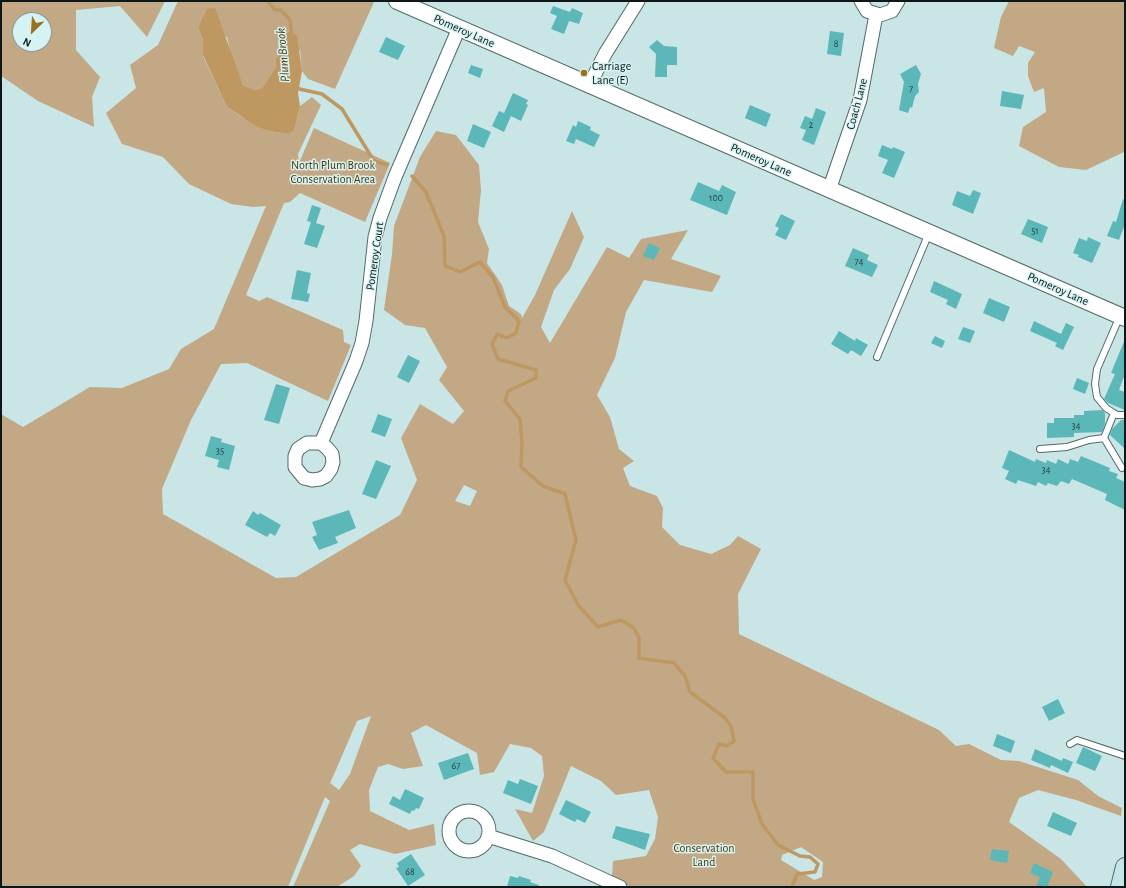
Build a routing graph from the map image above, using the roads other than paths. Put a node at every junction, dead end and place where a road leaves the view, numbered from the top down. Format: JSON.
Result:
{"nodes":[{"id":1,"x":397,"y":1,"type":"edge"},
{"id":2,"x":638,"y":1,"type":"edge"},
{"id":3,"x":861,"y":1,"type":"edge"},
{"id":4,"x":898,"y":1,"type":"edge"},
{"id":5,"x":876,"y":15,"type":"junction"},
{"id":6,"x":459,"y":28,"type":"junction"},
{"id":7,"x":589,"y":86,"type":"junction"},
{"id":8,"x":829,"y":190,"type":"junction"},
{"id":9,"x":929,"y":233,"type":"junction"},
{"id":10,"x":1122,"y":317,"type":"edge"},
{"id":11,"x":877,"y":357,"type":"dead end"},
{"id":12,"x":1114,"y":413,"type":"junction"},
{"id":13,"x":1125,"y":415,"type":"edge"},
{"id":14,"x":1104,"y":438,"type":"junction"},
{"id":15,"x":321,"y":443,"type":"dead end"},
{"id":16,"x":1040,"y":449,"type":"dead end"},
{"id":17,"x":1122,"y":468,"type":"dead end"},
{"id":18,"x":1070,"y":744,"type":"dead end"},
{"id":19,"x":1125,"y":756,"type":"edge"},
{"id":20,"x":488,"y":836,"type":"dead end"},
{"id":21,"x":1125,"y":867,"type":"edge"},
{"id":22,"x":620,"y":887,"type":"edge"},
{"id":23,"x":1120,"y":887,"type":"edge"}],
"edges":[{"from":1,"to":6,"type":"street","name":"Pomeroy Lane"},
{"from":2,"to":7,"type":"street"},
{"from":3,"to":5,"type":"street"},
{"from":4,"to":5,"type":"street"},
{"from":5,"to":8,"type":"street","name":"Coach Lane"},
{"from":6,"to":7,"type":"street","name":"Pomeroy Lane"},
{"from":6,"to":15,"type":"street","name":"Pomeroy Court"},
{"from":7,"to":8,"type":"street","name":"Pomeroy Lane"},
{"from":8,"to":9,"type":"street","name":"Pomeroy Lane"},
{"from":9,"to":10,"type":"street","name":"Pomeroy Lane"},
{"from":9,"to":11,"type":"lane"},
{"from":10,"to":12,"type":"lane"},
{"from":12,"to":13,"type":"lane"},
{"from":12,"to":14,"type":"lane"},
{"from":14,"to":16,"type":"lane"},
{"from":14,"to":17,"type":"lane"},
{"from":18,"to":19,"type":"lane"},
{"from":20,"to":22,"type":"street"},
{"from":21,"to":23,"type":"main road"}]}
